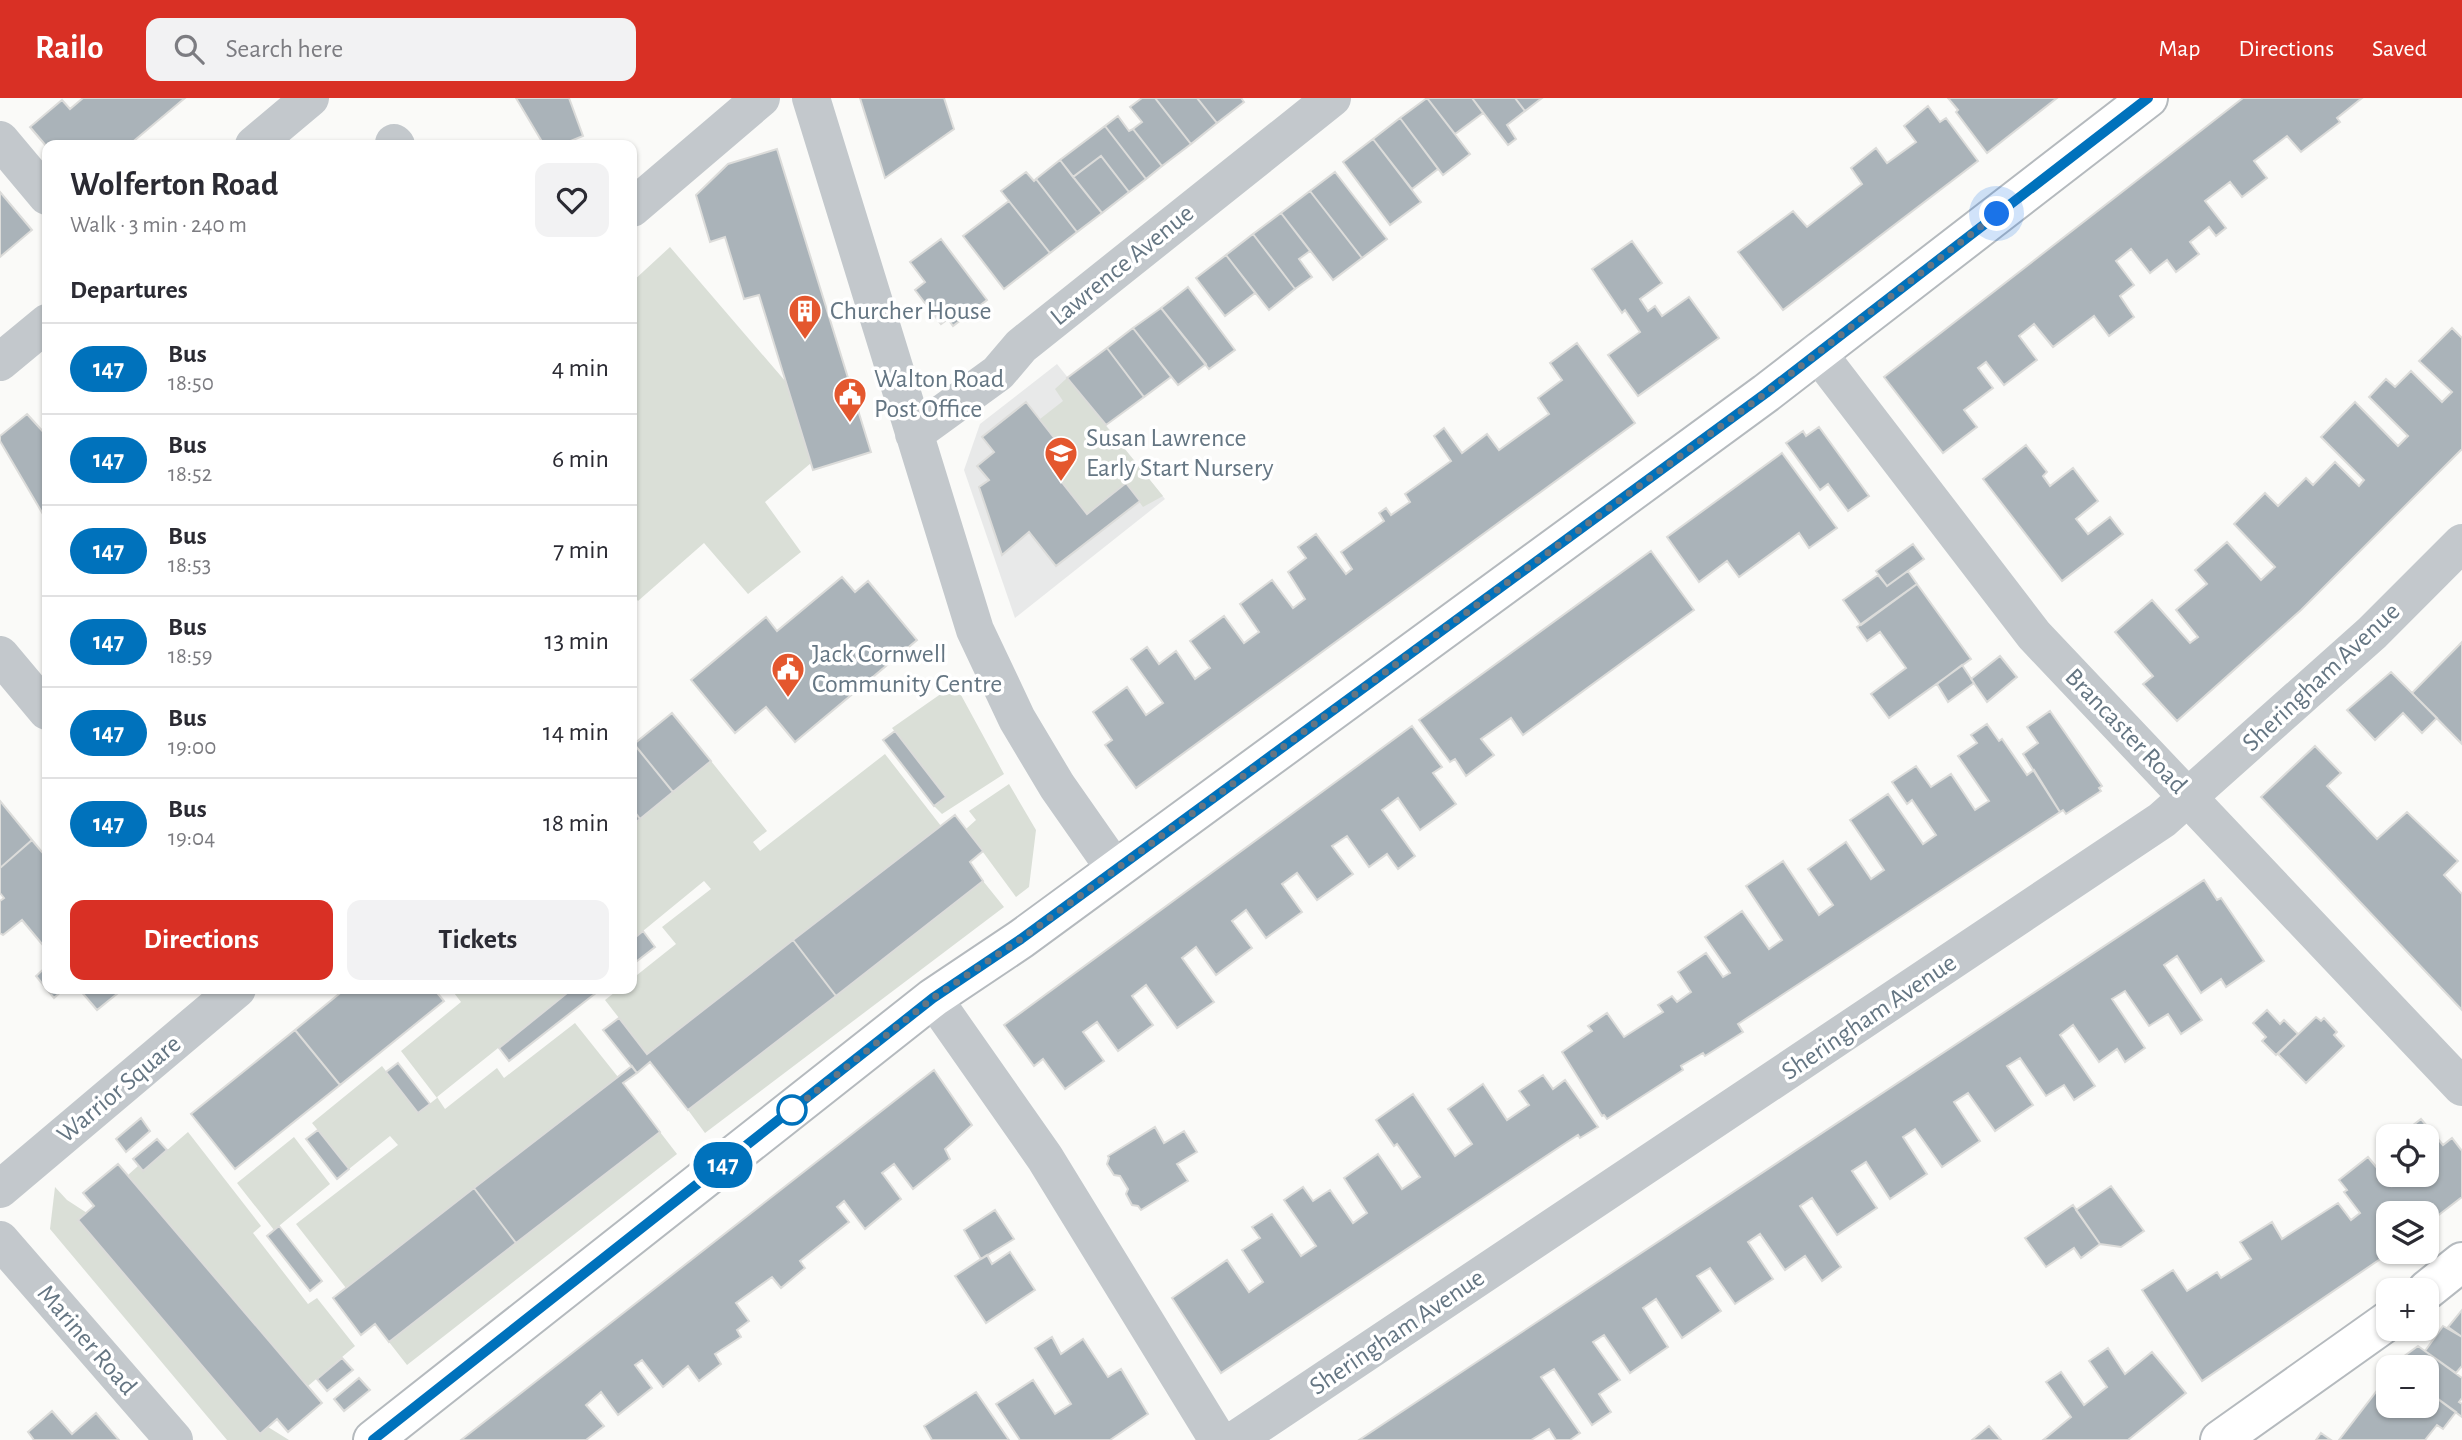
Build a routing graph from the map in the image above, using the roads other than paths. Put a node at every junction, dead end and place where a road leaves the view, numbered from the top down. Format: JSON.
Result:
{"nodes":[{"id":1,"x":310,"y":98,"type":"edge"},
{"id":2,"x":761,"y":98,"type":"edge"},
{"id":3,"x":811,"y":98,"type":"edge"},
{"id":4,"x":1332,"y":98,"type":"edge"},
{"id":5,"x":2148,"y":98,"type":"edge"},
{"id":6,"x":0,"y":140,"type":"edge"},
{"id":7,"x":260,"y":140,"type":"edge"},
{"id":8,"x":42,"y":190,"type":"edge"},
{"id":9,"x":637,"y":204,"type":"edge"},
{"id":10,"x":42,"y":327,"type":"edge"},
{"id":11,"x":1817,"y":352,"type":"junction"},
{"id":12,"x":0,"y":362,"type":"edge"},
{"id":13,"x":914,"y":434,"type":"junction"},
{"id":14,"x":2462,"y":543,"type":"edge"},
{"id":15,"x":0,"y":655,"type":"edge"},
{"id":16,"x":42,"y":703,"type":"edge"},
{"id":17,"x":2189,"y":797,"type":"junction"},
{"id":18,"x":1115,"y":869,"type":"junction"},
{"id":19,"x":231,"y":994,"type":"edge"},
{"id":20,"x":933,"y":998,"type":"junction"},
{"id":21,"x":2462,"y":1087,"type":"edge"},
{"id":22,"x":0,"y":1189,"type":"edge"},
{"id":23,"x":0,"y":1240,"type":"edge"},
{"id":24,"x":2462,"y":1262,"type":"edge"},
{"id":25,"x":2439,"y":1280,"type":"edge"},
{"id":26,"x":2376,"y":1329,"type":"edge"},
{"id":27,"x":174,"y":1440,"type":"edge"},
{"id":28,"x":373,"y":1440,"type":"edge"},
{"id":29,"x":1217,"y":1440,"type":"edge"},
{"id":30,"x":1235,"y":1440,"type":"edge"},
{"id":31,"x":2220,"y":1440,"type":"edge"}],
"edges":[{"from":1,"to":7,"type":"street"},
{"from":2,"to":9,"type":"street"},
{"from":3,"to":13,"type":"street"},
{"from":4,"to":13,"type":"street","name":"Lawrence Avenue"},
{"from":5,"to":11,"type":"main road"},
{"from":6,"to":8,"type":"street"},
{"from":10,"to":12,"type":"street"},
{"from":11,"to":17,"type":"street","name":"Brancaster Road"},
{"from":11,"to":18,"type":"main road"},
{"from":13,"to":18,"type":"street"},
{"from":14,"to":17,"type":"street","name":"Sheringham Avenue"},
{"from":15,"to":16,"type":"street"},
{"from":17,"to":21,"type":"street","name":"Brancaster Road"},
{"from":17,"to":30,"type":"street","name":"Sheringham Avenue"},
{"from":18,"to":20,"type":"main road"},
{"from":19,"to":22,"type":"street","name":"Warrior Square"},
{"from":20,"to":28,"type":"main road"},
{"from":20,"to":29,"type":"street"},
{"from":23,"to":27,"type":"street","name":"Mariner Road"},
{"from":24,"to":25,"type":"main road"},
{"from":26,"to":31,"type":"main road"}]}
